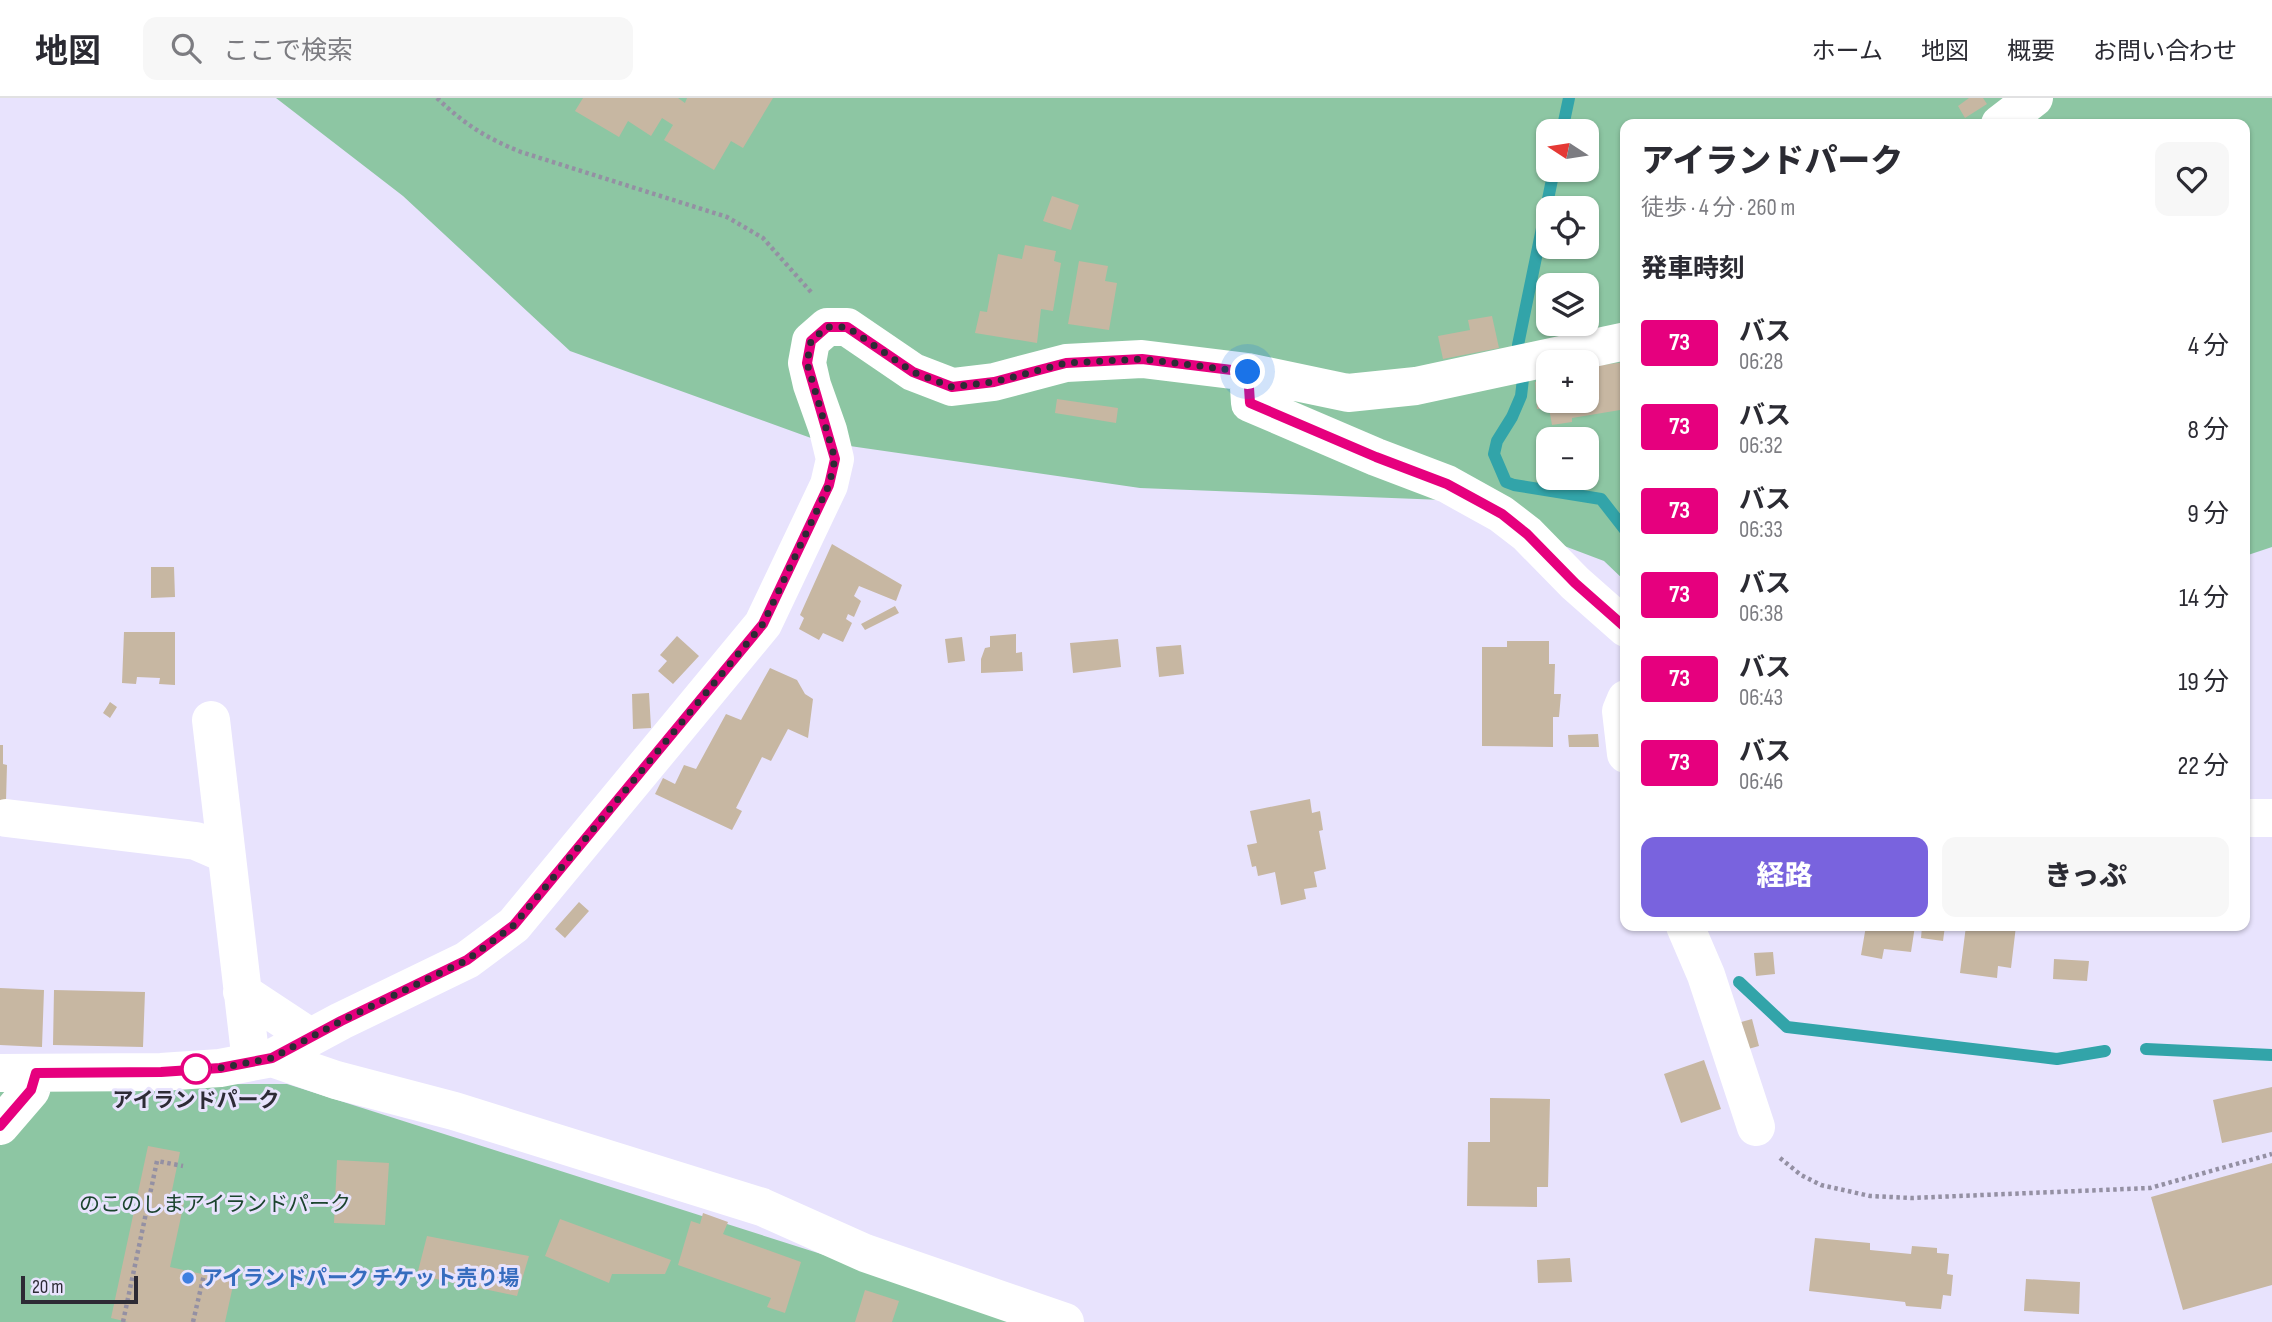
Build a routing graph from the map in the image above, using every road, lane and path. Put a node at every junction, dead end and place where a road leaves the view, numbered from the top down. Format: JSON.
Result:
{"nodes":[{"id":1,"x":437,"y":98,"type":"edge"},
{"id":2,"x":2034,"y":98,"type":"edge"},
{"id":3,"x":2007,"y":119,"type":"edge"},
{"id":4,"x":847,"y":327,"type":"junction"},
{"id":5,"x":1620,"y":342,"type":"edge"},
{"id":6,"x":1248,"y":372,"type":"junction"},
{"id":7,"x":1620,"y":623,"type":"edge"},
{"id":8,"x":211,"y":720,"type":"dead end"},
{"id":9,"x":6,"y":818,"type":"dead end"},
{"id":10,"x":2250,"y":818,"type":"edge"},
{"id":11,"x":2272,"y":818,"type":"edge"},
{"id":12,"x":226,"y":854,"type":"junction"},
{"id":13,"x":1687,"y":931,"type":"edge"},
{"id":14,"x":242,"y":992,"type":"junction"},
{"id":15,"x":310,"y":1037,"type":"junction"},
{"id":16,"x":261,"y":1060,"type":"junction"},
{"id":17,"x":18,"y":1073,"type":"edge"},
{"id":18,"x":0,"y":1126,"type":"edge"},
{"id":19,"x":1756,"y":1127,"type":"joint"},
{"id":20,"x":2272,"y":1154,"type":"edge"},
{"id":21,"x":183,"y":1166,"type":"dead end"},
{"id":22,"x":206,"y":1266,"type":"dead end"},
{"id":23,"x":123,"y":1322,"type":"edge"},
{"id":24,"x":193,"y":1322,"type":"edge"},
{"id":25,"x":1065,"y":1322,"type":"edge"}],
"edges":[{"from":1,"to":4,"type":"path"},
{"from":2,"to":3,"type":"street"},
{"from":4,"to":6,"type":"street"},
{"from":4,"to":15,"type":"street"},
{"from":5,"to":6,"type":"street"},
{"from":6,"to":7,"type":"street"},
{"from":8,"to":12,"type":"street"},
{"from":9,"to":12,"type":"street"},
{"from":10,"to":11,"type":"street"},
{"from":12,"to":14,"type":"street"},
{"from":13,"to":19,"type":"street"},
{"from":14,"to":15,"type":"street"},
{"from":14,"to":16,"type":"street"},
{"from":15,"to":16,"type":"street"},
{"from":16,"to":17,"type":"street"},
{"from":16,"to":25,"type":"street"},
{"from":17,"to":18,"type":"street"},
{"from":19,"to":20,"type":"path"},
{"from":21,"to":23,"type":"path"},
{"from":22,"to":24,"type":"path"}]}
